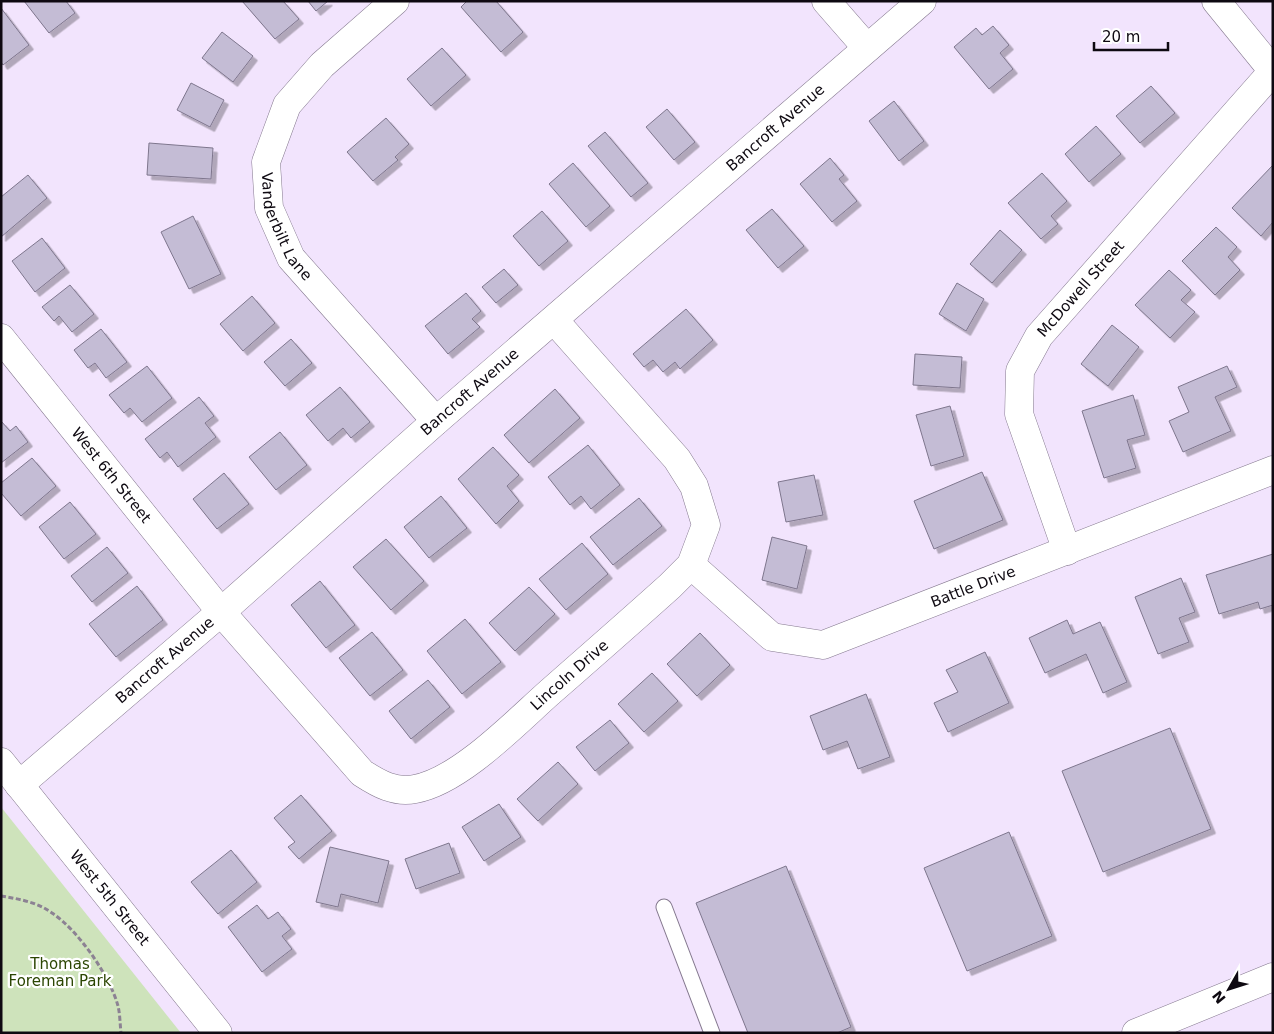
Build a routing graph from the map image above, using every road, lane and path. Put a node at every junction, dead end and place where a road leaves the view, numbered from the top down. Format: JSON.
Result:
{"nodes":[{"id":1,"x":395,"y":1,"type":"edge"},
{"id":2,"x":826,"y":1,"type":"edge"},
{"id":3,"x":922,"y":1,"type":"edge"},
{"id":4,"x":1216,"y":1,"type":"edge"},
{"id":5,"x":867,"y":48,"type":"junction"},
{"id":6,"x":1273,"y":71,"type":"edge"},
{"id":7,"x":554,"y":320,"type":"junction"},
{"id":8,"x":1,"y":338,"type":"edge"},
{"id":9,"x":436,"y":421,"type":"junction"},
{"id":10,"x":1273,"y":470,"type":"edge"},
{"id":11,"x":1067,"y":551,"type":"junction"},
{"id":12,"x":691,"y":565,"type":"junction"},
{"id":13,"x":221,"y":612,"type":"junction"},
{"id":14,"x":1,"y":762,"type":"edge"},
{"id":15,"x":19,"y":785,"type":"junction"},
{"id":16,"x":1,"y":896,"type":"edge"},
{"id":17,"x":664,"y":907,"type":"dead end"},
{"id":18,"x":1273,"y":977,"type":"edge"},
{"id":19,"x":120,"y":1033,"type":"edge"},
{"id":20,"x":218,"y":1033,"type":"edge"},
{"id":21,"x":712,"y":1033,"type":"edge"},
{"id":22,"x":1136,"y":1033,"type":"edge"}],
"edges":[{"from":1,"to":9,"type":"street","name":"Vanderbilt Lane"},
{"from":2,"to":5,"type":"street"},
{"from":3,"to":5,"type":"street","name":"Bancroft Avenue"},
{"from":4,"to":6,"type":"street"},
{"from":5,"to":7,"type":"street","name":"Bancroft Avenue"},
{"from":6,"to":11,"type":"street","name":"McDowell Street"},
{"from":7,"to":9,"type":"street","name":"Bancroft Avenue"},
{"from":7,"to":12,"type":"street","name":"Lincoln Drive"},
{"from":8,"to":13,"type":"street","name":"West 6th Street"},
{"from":9,"to":13,"type":"street","name":"Bancroft Avenue"},
{"from":10,"to":11,"type":"street","name":"Battle Drive"},
{"from":11,"to":12,"type":"street","name":"Battle Drive"},
{"from":12,"to":13,"type":"street","name":"Lincoln Drive"},
{"from":13,"to":15,"type":"street","name":"Bancroft Avenue"},
{"from":14,"to":15,"type":"street","name":"West 5th Street"},
{"from":15,"to":20,"type":"street","name":"West 5th Street"},
{"from":16,"to":19,"type":"path"},
{"from":17,"to":21,"type":"lane"},
{"from":18,"to":22,"type":"street"}]}
